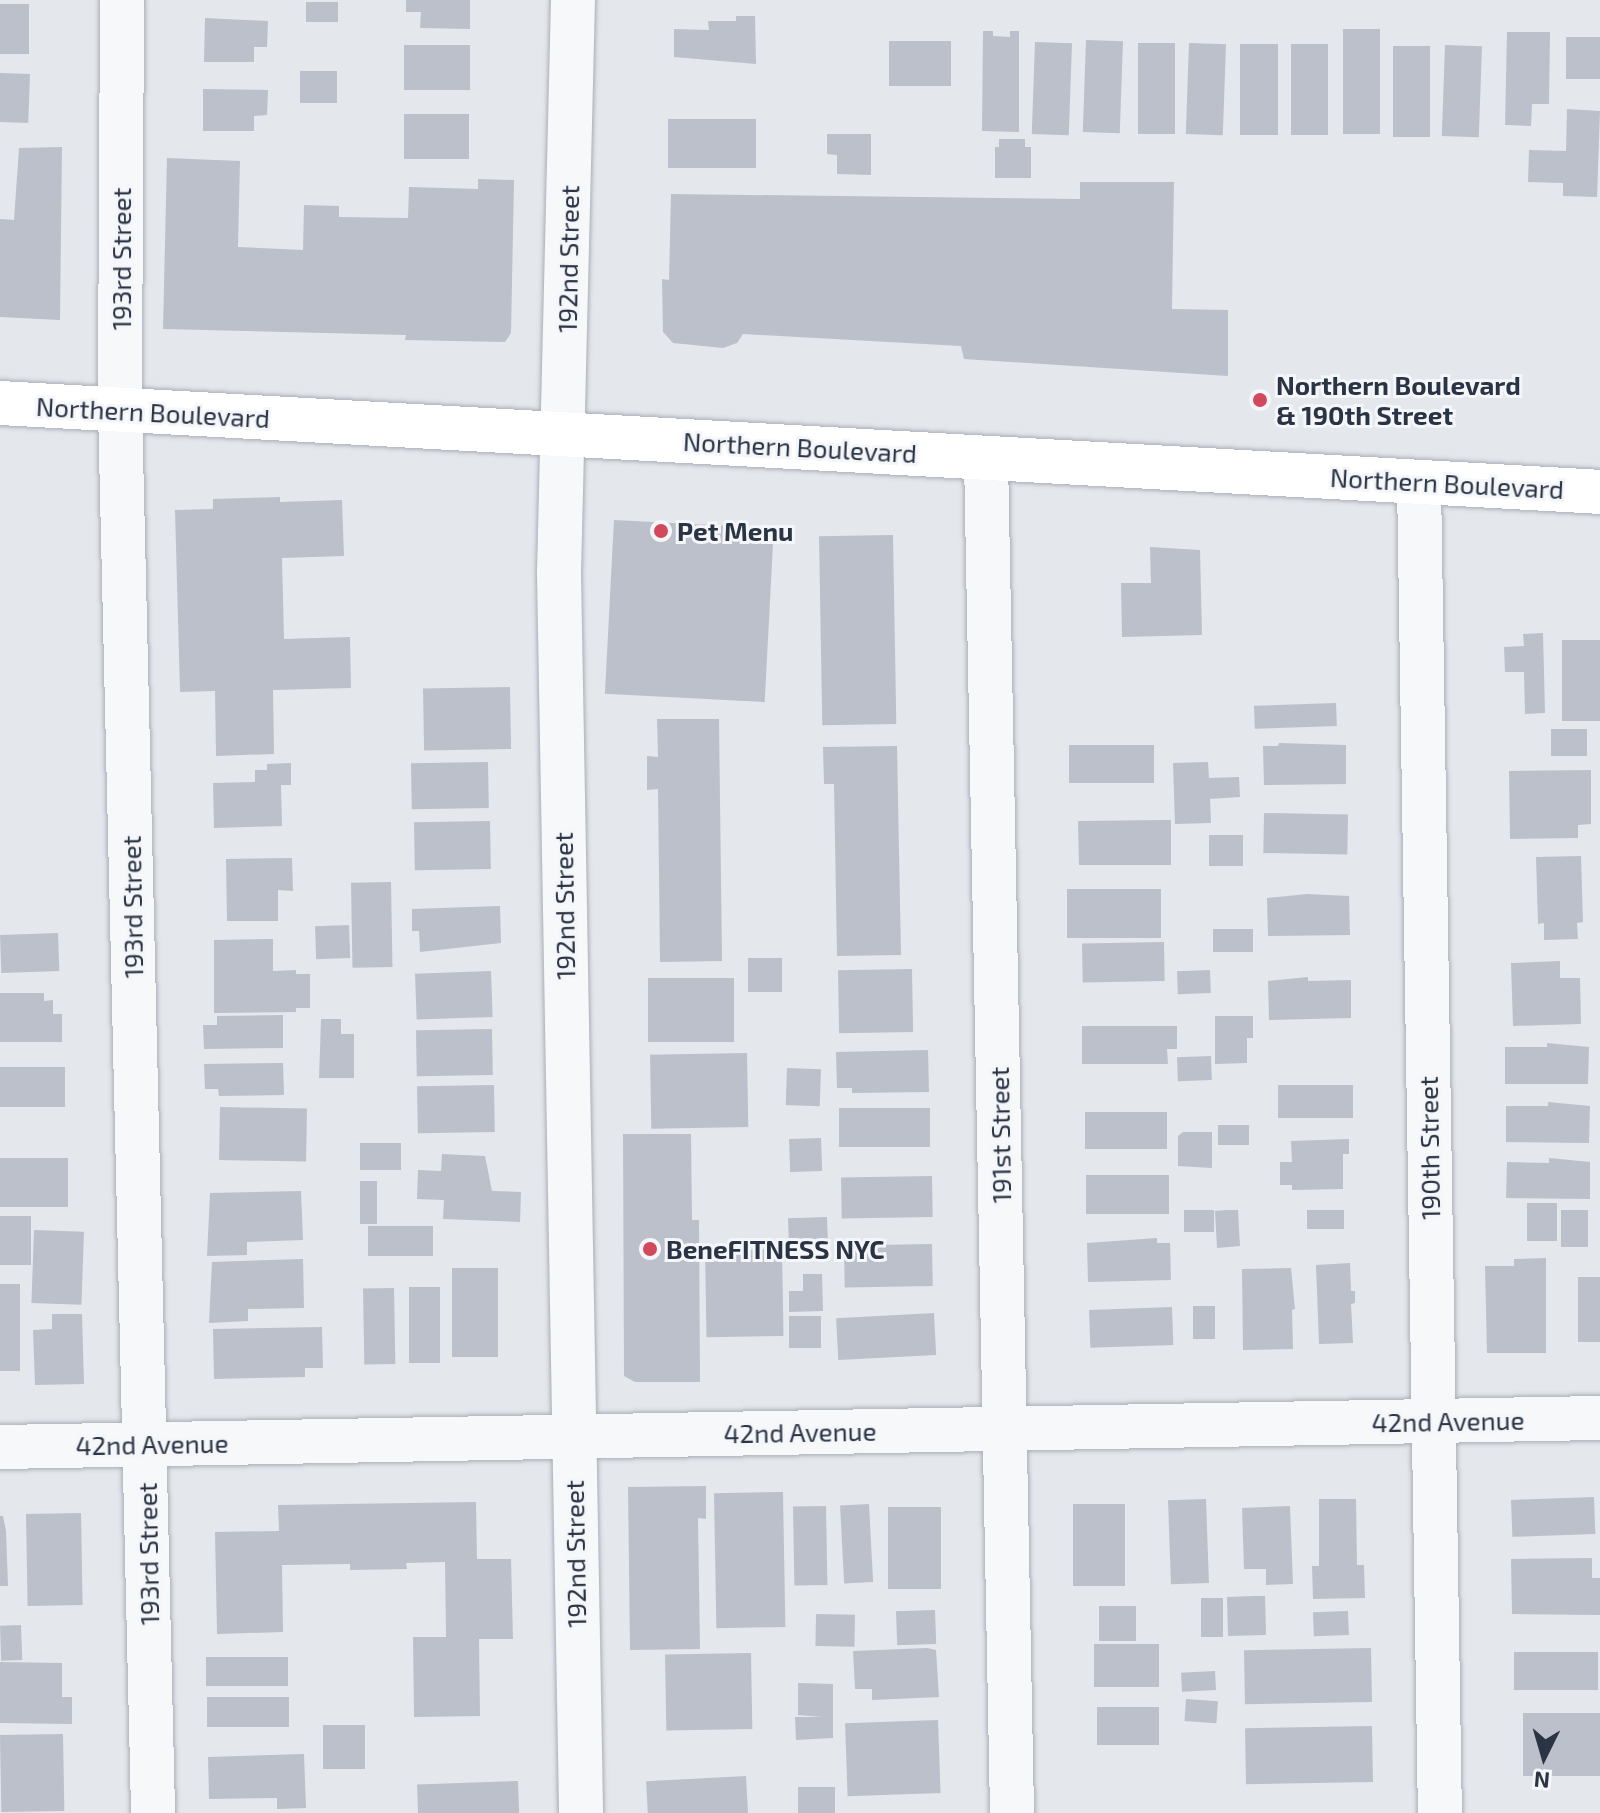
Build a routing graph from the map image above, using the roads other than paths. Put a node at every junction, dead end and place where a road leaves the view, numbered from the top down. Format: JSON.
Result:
{"nodes":[{"id":1,"x":122,"y":0,"type":"edge"},
{"id":2,"x":573,"y":0,"type":"edge"},
{"id":3,"x":0,"y":403,"type":"edge"},
{"id":4,"x":120,"y":410,"type":"junction"},
{"id":5,"x":562,"y":434,"type":"junction"},
{"id":6,"x":986,"y":458,"type":"junction"},
{"id":7,"x":1419,"y":482,"type":"junction"},
{"id":8,"x":1600,"y":492,"type":"edge"},
{"id":9,"x":1600,"y":1418,"type":"edge"},
{"id":10,"x":1433,"y":1421,"type":"junction"},
{"id":11,"x":1005,"y":1429,"type":"junction"},
{"id":12,"x":573,"y":1437,"type":"junction"},
{"id":13,"x":146,"y":1444,"type":"junction"},
{"id":14,"x":0,"y":1447,"type":"edge"},
{"id":15,"x":153,"y":1813,"type":"edge"},
{"id":16,"x":581,"y":1813,"type":"edge"},
{"id":17,"x":1012,"y":1813,"type":"edge"},
{"id":18,"x":1440,"y":1813,"type":"edge"}],
"edges":[{"from":1,"to":4,"type":"street","name":"193rd Street"},
{"from":2,"to":5,"type":"street","name":"192nd Street"},
{"from":3,"to":4,"type":"main road","name":"Northern Boulevard"},
{"from":4,"to":5,"type":"main road","name":"Northern Boulevard"},
{"from":4,"to":13,"type":"street","name":"193rd Street"},
{"from":5,"to":6,"type":"main road","name":"Northern Boulevard"},
{"from":5,"to":12,"type":"street","name":"192nd Street"},
{"from":6,"to":7,"type":"main road","name":"Northern Boulevard"},
{"from":6,"to":11,"type":"street","name":"191st Street"},
{"from":7,"to":8,"type":"main road","name":"Northern Boulevard"},
{"from":7,"to":10,"type":"street","name":"190th Street"},
{"from":9,"to":10,"type":"street","name":"42nd Avenue"},
{"from":10,"to":11,"type":"street","name":"42nd Avenue"},
{"from":10,"to":18,"type":"street","name":"190th Street"},
{"from":11,"to":12,"type":"street","name":"42nd Avenue"},
{"from":11,"to":17,"type":"street","name":"191st Street"},
{"from":12,"to":13,"type":"street","name":"42nd Avenue"},
{"from":12,"to":16,"type":"street","name":"192nd Street"},
{"from":13,"to":14,"type":"street","name":"42nd Avenue"},
{"from":13,"to":15,"type":"street","name":"193rd Street"}]}
